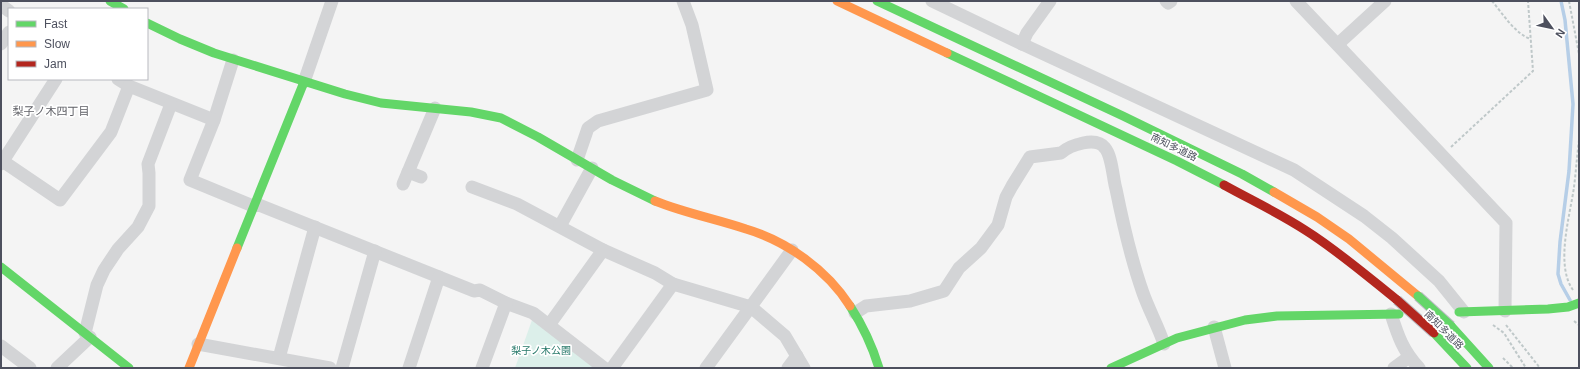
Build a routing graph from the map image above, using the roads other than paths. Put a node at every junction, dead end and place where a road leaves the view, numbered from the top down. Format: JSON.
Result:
{"nodes":[{"id":1,"x":110,"y":1,"type":"edge"},
{"id":2,"x":683,"y":1,"type":"edge"},
{"id":3,"x":838,"y":1,"type":"edge"},
{"id":4,"x":877,"y":1,"type":"edge"},
{"id":5,"x":932,"y":1,"type":"edge"},
{"id":6,"x":1050,"y":1,"type":"edge"},
{"id":7,"x":1166,"y":1,"type":"edge"},
{"id":8,"x":1171,"y":1,"type":"edge"},
{"id":9,"x":1296,"y":1,"type":"edge"},
{"id":10,"x":1385,"y":1,"type":"edge"},
{"id":11,"x":335,"y":2,"type":"edge"},
{"id":12,"x":122,"y":8,"type":"edge"},
{"id":13,"x":148,"y":23,"type":"edge"},
{"id":14,"x":8,"y":34,"type":"edge"},
{"id":15,"x":1,"y":44,"type":"edge"},
{"id":16,"x":1022,"y":44,"type":"junction"},
{"id":17,"x":1338,"y":44,"type":"junction"},
{"id":18,"x":233,"y":60,"type":"junction"},
{"id":19,"x":55,"y":80,"type":"edge"},
{"id":20,"x":124,"y":82,"type":"edge"},
{"id":21,"x":304,"y":82,"type":"junction"},
{"id":22,"x":171,"y":104,"type":"junction"},
{"id":23,"x":435,"y":108,"type":"junction"},
{"id":24,"x":214,"y":120,"type":"junction"},
{"id":25,"x":577,"y":160,"type":"junction"},
{"id":26,"x":2,"y":162,"type":"edge"},
{"id":27,"x":592,"y":168,"type":"junction"},
{"id":28,"x":408,"y":172,"type":"junction"},
{"id":29,"x":421,"y":177,"type":"dead end"},
{"id":30,"x":403,"y":184,"type":"dead end"},
{"id":31,"x":472,"y":187,"type":"dead end"},
{"id":32,"x":253,"y":206,"type":"junction"},
{"id":33,"x":560,"y":226,"type":"junction"},
{"id":34,"x":315,"y":227,"type":"junction"},
{"id":35,"x":603,"y":250,"type":"junction"},
{"id":36,"x":792,"y":250,"type":"junction"},
{"id":37,"x":375,"y":251,"type":"junction"},
{"id":38,"x":1,"y":267,"type":"edge"},
{"id":39,"x":439,"y":277,"type":"junction"},
{"id":40,"x":673,"y":284,"type":"junction"},
{"id":41,"x":1578,"y":300,"type":"edge"},
{"id":42,"x":506,"y":303,"type":"junction"},
{"id":43,"x":751,"y":307,"type":"junction"},
{"id":44,"x":1505,"y":311,"type":"junction"},
{"id":45,"x":1461,"y":312,"type":"joint"},
{"id":46,"x":855,"y":313,"type":"junction"},
{"id":47,"x":1395,"y":314,"type":"joint"},
{"id":48,"x":549,"y":325,"type":"junction"},
{"id":49,"x":1214,"y":327,"type":"junction"},
{"id":50,"x":87,"y":335,"type":"junction"},
{"id":51,"x":198,"y":344,"type":"junction"},
{"id":52,"x":1164,"y":344,"type":"junction"},
{"id":53,"x":1,"y":346,"type":"edge"},
{"id":54,"x":797,"y":356,"type":"junction"},
{"id":55,"x":1409,"y":357,"type":"junction"},
{"id":56,"x":279,"y":358,"type":"junction"},
{"id":57,"x":307,"y":366,"type":"edge"},
{"id":58,"x":30,"y":368,"type":"edge"},
{"id":59,"x":57,"y":368,"type":"edge"},
{"id":60,"x":129,"y":368,"type":"edge"},
{"id":61,"x":189,"y":368,"type":"edge"},
{"id":62,"x":330,"y":368,"type":"edge"},
{"id":63,"x":342,"y":368,"type":"edge"},
{"id":64,"x":409,"y":368,"type":"edge"},
{"id":65,"x":482,"y":368,"type":"edge"},
{"id":66,"x":604,"y":368,"type":"edge"},
{"id":67,"x":612,"y":368,"type":"edge"},
{"id":68,"x":706,"y":368,"type":"edge"},
{"id":69,"x":788,"y":368,"type":"edge"},
{"id":70,"x":804,"y":368,"type":"edge"},
{"id":71,"x":879,"y":368,"type":"edge"},
{"id":72,"x":1111,"y":368,"type":"edge"},
{"id":73,"x":1225,"y":368,"type":"edge"},
{"id":74,"x":1394,"y":368,"type":"edge"},
{"id":75,"x":1419,"y":368,"type":"edge"},
{"id":76,"x":1467,"y":368,"type":"edge"},
{"id":77,"x":1489,"y":368,"type":"edge"}],
"edges":[{"from":1,"to":12,"type":"main road"},
{"from":2,"to":25,"type":"street"},
{"from":3,"to":76,"type":"main road","name":"南知多道路","bridge":true},
{"from":4,"to":77,"type":"main road","name":"南知多道路","bridge":true},
{"from":5,"to":16,"type":"street"},
{"from":6,"to":16,"type":"street"},
{"from":7,"to":8,"type":"street"},
{"from":9,"to":17,"type":"street"},
{"from":10,"to":17,"type":"street"},
{"from":11,"to":21,"type":"street"},
{"from":13,"to":18,"type":"main road"},
{"from":14,"to":15,"type":"street"},
{"from":16,"to":45,"type":"street"},
{"from":17,"to":44,"type":"street"},
{"from":18,"to":21,"type":"main road"},
{"from":18,"to":24,"type":"street"},
{"from":19,"to":26,"type":"street"},
{"from":20,"to":22,"type":"street"},
{"from":20,"to":26,"type":"street"},
{"from":21,"to":23,"type":"main road"},
{"from":21,"to":32,"type":"main road"},
{"from":22,"to":24,"type":"street"},
{"from":22,"to":50,"type":"street"},
{"from":23,"to":25,"type":"main road"},
{"from":23,"to":28,"type":"street"},
{"from":24,"to":32,"type":"street"},
{"from":25,"to":27,"type":"main road"},
{"from":27,"to":33,"type":"street"},
{"from":27,"to":36,"type":"main road"},
{"from":28,"to":29,"type":"street"},
{"from":28,"to":30,"type":"street"},
{"from":31,"to":33,"type":"street"},
{"from":32,"to":34,"type":"street"},
{"from":32,"to":51,"type":"main road"},
{"from":33,"to":35,"type":"street"},
{"from":34,"to":37,"type":"street"},
{"from":34,"to":56,"type":"street"},
{"from":35,"to":40,"type":"street"},
{"from":35,"to":48,"type":"street"},
{"from":36,"to":43,"type":"street"},
{"from":36,"to":46,"type":"main road"},
{"from":37,"to":39,"type":"street"},
{"from":37,"to":63,"type":"street"},
{"from":38,"to":50,"type":"main road"},
{"from":39,"to":42,"type":"street"},
{"from":39,"to":64,"type":"street"},
{"from":40,"to":43,"type":"street"},
{"from":40,"to":67,"type":"street"},
{"from":41,"to":44,"type":"main road"},
{"from":42,"to":48,"type":"street"},
{"from":42,"to":65,"type":"street"},
{"from":43,"to":54,"type":"street"},
{"from":43,"to":68,"type":"street"},
{"from":44,"to":45,"type":"main road"},
{"from":46,"to":52,"type":"street"},
{"from":46,"to":71,"type":"main road"},
{"from":47,"to":49,"type":"main road"},
{"from":47,"to":55,"type":"street"},
{"from":48,"to":66,"type":"street"},
{"from":49,"to":52,"type":"main road"},
{"from":49,"to":73,"type":"street"},
{"from":50,"to":59,"type":"street"},
{"from":50,"to":60,"type":"main road"},
{"from":51,"to":56,"type":"street"},
{"from":51,"to":61,"type":"main road"},
{"from":52,"to":72,"type":"main road"},
{"from":53,"to":58,"type":"street"},
{"from":54,"to":69,"type":"street"},
{"from":54,"to":70,"type":"street"},
{"from":55,"to":74,"type":"street"},
{"from":55,"to":75,"type":"street"},
{"from":56,"to":57,"type":"street"},
{"from":57,"to":62,"type":"street"}]}
